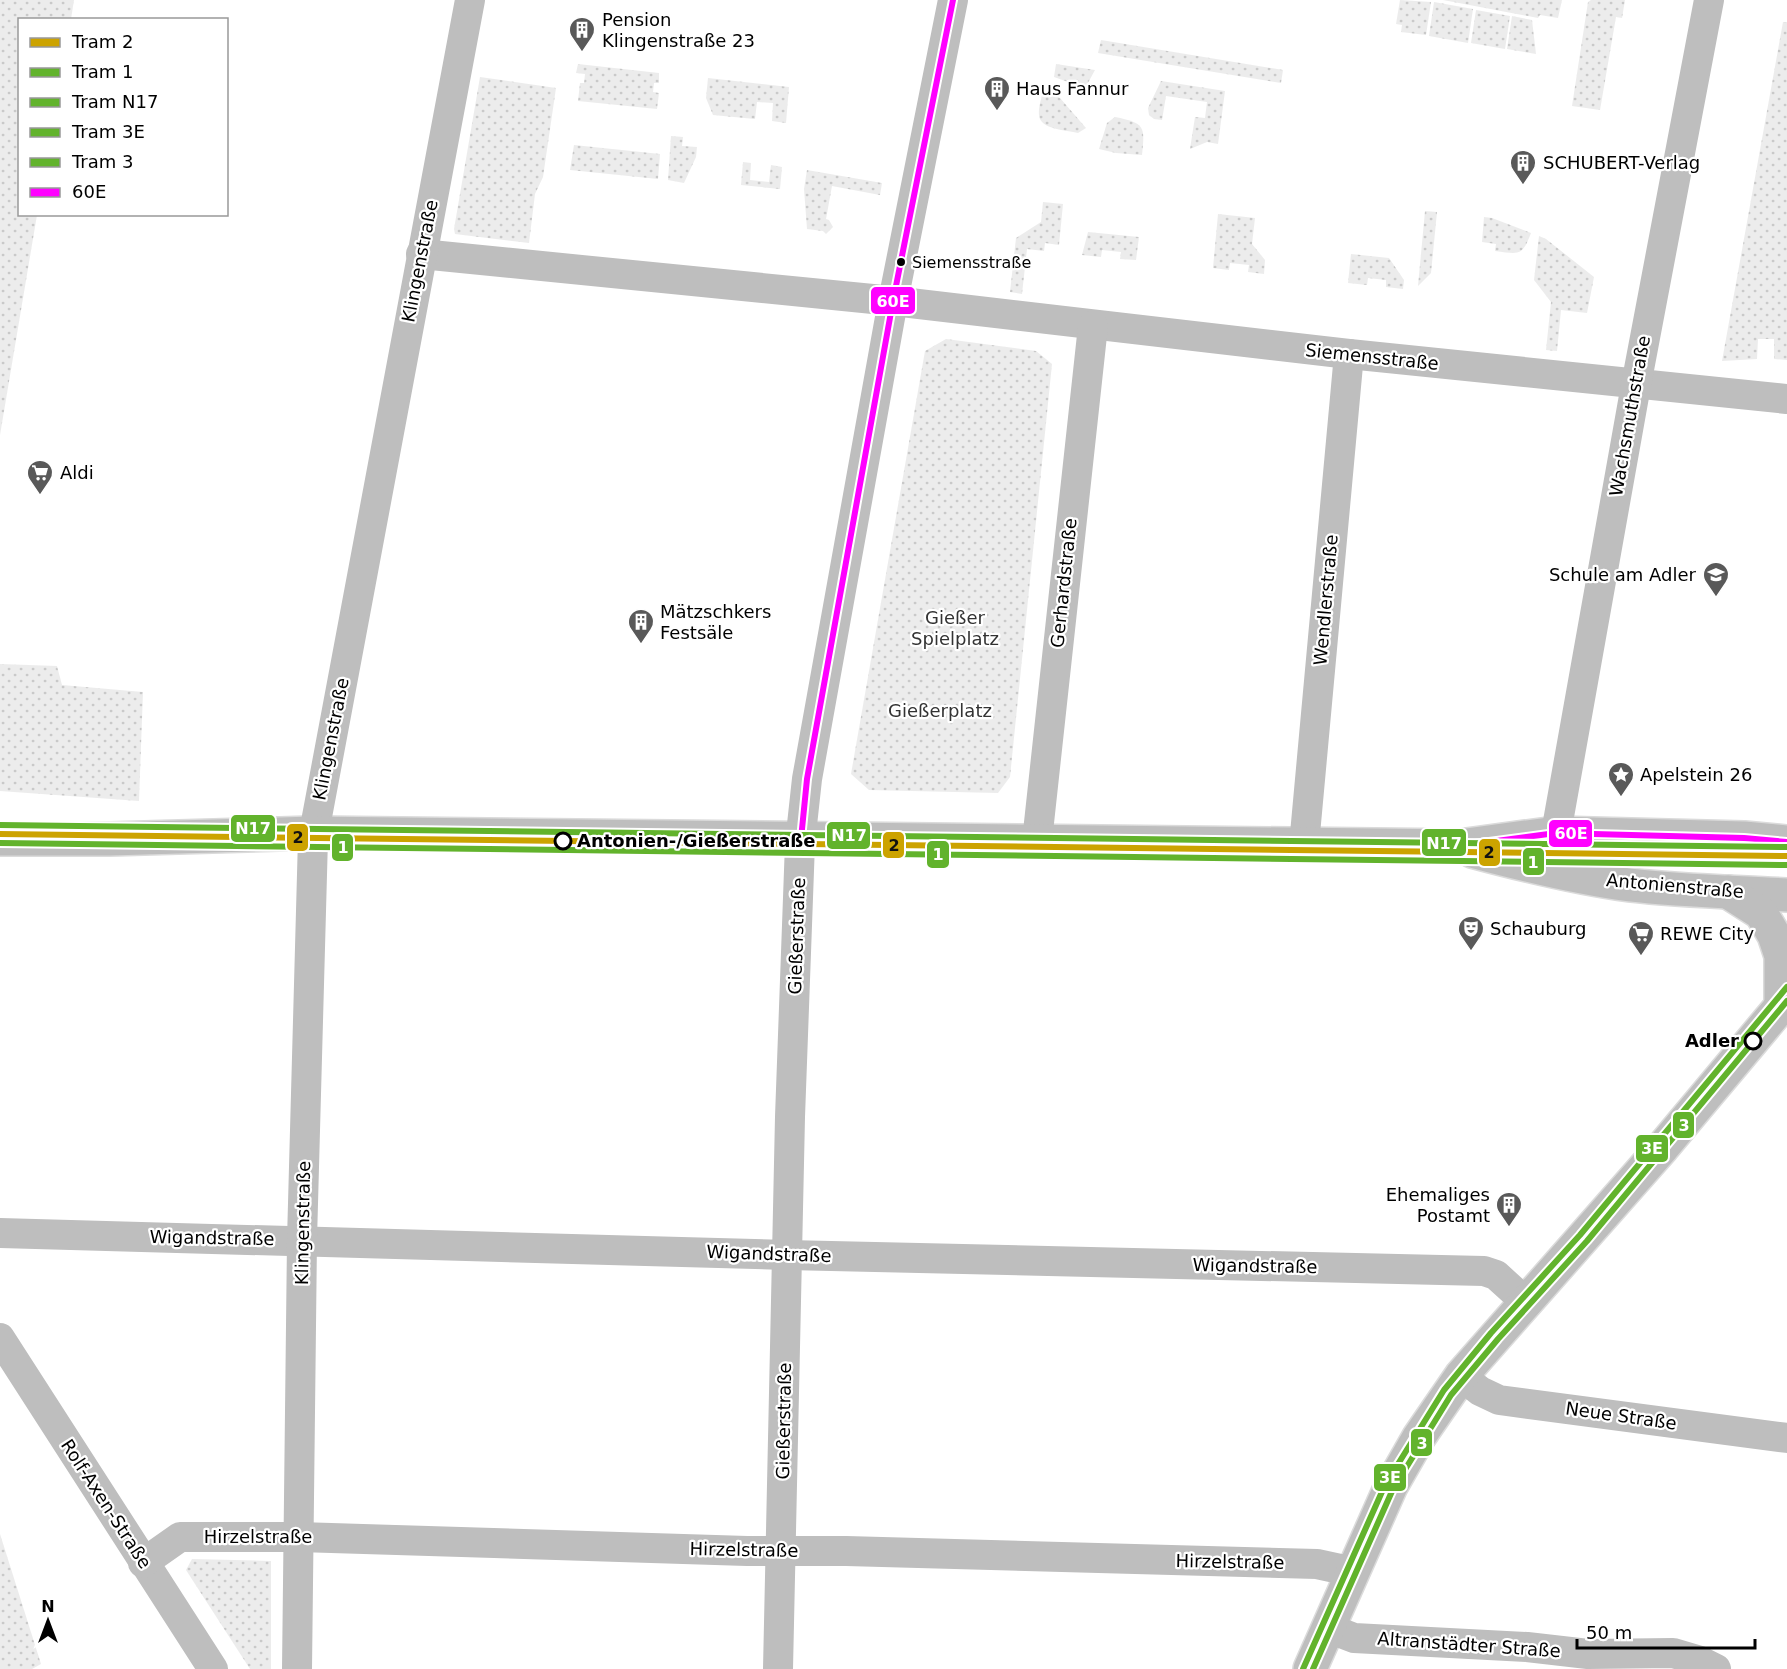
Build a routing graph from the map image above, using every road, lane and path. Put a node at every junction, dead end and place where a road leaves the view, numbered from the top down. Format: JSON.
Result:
{"nodes":[{"id":1,"x":470,"y":0,"type":"edge"},
{"id":2,"x":953,"y":0,"type":"edge"},
{"id":3,"x":1709,"y":0,"type":"edge"},
{"id":4,"x":421,"y":254,"type":"junction"},
{"id":5,"x":893,"y":301,"type":"junction"},
{"id":6,"x":1092,"y":326,"type":"junction"},
{"id":7,"x":1349,"y":354,"type":"junction"},
{"id":8,"x":1636,"y":385,"type":"junction"},
{"id":9,"x":1787,"y":399,"type":"edge"},
{"id":10,"x":0,"y":817,"type":"edge"},
{"id":11,"x":313,"y":833,"type":"junction"},
{"id":12,"x":1556,"y":833,"type":"junction"},
{"id":13,"x":0,"y":839,"type":"edge"},
{"id":14,"x":801,"y":839,"type":"junction"},
{"id":15,"x":1037,"y":841,"type":"junction"},
{"id":16,"x":1787,"y":842,"type":"edge"},
{"id":17,"x":1304,"y":845,"type":"junction"},
{"id":18,"x":1459,"y":846,"type":"junction"},
{"id":19,"x":1728,"y":892,"type":"junction"},
{"id":20,"x":1787,"y":895,"type":"edge"},
{"id":21,"x":1784,"y":1002,"type":"edge"},
{"id":22,"x":0,"y":1233,"type":"edge"},
{"id":23,"x":302,"y":1240,"type":"junction"},
{"id":24,"x":787,"y":1255,"type":"junction"},
{"id":25,"x":1527,"y":1303,"type":"junction"},
{"id":26,"x":0,"y":1338,"type":"edge"},
{"id":27,"x":1461,"y":1376,"type":"junction"},
{"id":28,"x":1787,"y":1438,"type":"edge"},
{"id":29,"x":299,"y":1537,"type":"junction"},
{"id":30,"x":781,"y":1551,"type":"junction"},
{"id":31,"x":143,"y":1563,"type":"junction"},
{"id":32,"x":1352,"y":1574,"type":"junction"},
{"id":33,"x":1328,"y":1628,"type":"junction"},
{"id":34,"x":213,"y":1669,"type":"edge"},
{"id":35,"x":297,"y":1669,"type":"edge"},
{"id":36,"x":778,"y":1669,"type":"edge"},
{"id":37,"x":1310,"y":1669,"type":"edge"},
{"id":38,"x":1716,"y":1669,"type":"edge"}],
"edges":[{"from":1,"to":4,"type":"street","name":"Klingenstraße"},
{"from":2,"to":5,"type":"street","name":"Gießerstraße"},
{"from":3,"to":8,"type":"street","name":"Wachsmuthstraße"},
{"from":4,"to":5,"type":"street","name":"Siemensstraße"},
{"from":4,"to":11,"type":"street","name":"Klingenstraße"},
{"from":5,"to":6,"type":"street","name":"Siemensstraße"},
{"from":5,"to":14,"type":"street","name":"Gießerstraße"},
{"from":6,"to":7,"type":"street","name":"Siemensstraße"},
{"from":6,"to":15,"type":"street","name":"Gerhardstraße"},
{"from":7,"to":8,"type":"street","name":"Siemensstraße"},
{"from":7,"to":17,"type":"street","name":"Wendlerstraße"},
{"from":8,"to":9,"type":"street","name":"Siemensstraße"},
{"from":8,"to":12,"type":"street","name":"Wachsmuthstraße"},
{"from":10,"to":11,"type":"main road","name":"Antonienstraße"},
{"from":11,"to":13,"type":"main road","name":"Antonienstraße"},
{"from":11,"to":14,"type":"main road","name":"Antonienstraße"},
{"from":11,"to":23,"type":"street","name":"Klingenstraße"},
{"from":12,"to":16,"type":"main road","name":"Antonienstraße"},
{"from":12,"to":18,"type":"main road","name":"Antonienstraße"},
{"from":14,"to":15,"type":"main road","name":"Antonienstraße"},
{"from":14,"to":24,"type":"street","name":"Gießerstraße"},
{"from":15,"to":17,"type":"main road","name":"Antonienstraße"},
{"from":17,"to":18,"type":"main road","name":"Antonienstraße"},
{"from":18,"to":19,"type":"main road","name":"Antonienstraße"},
{"from":19,"to":20,"type":"main road","name":"Antonienstraße"},
{"from":19,"to":21,"type":"main road"},
{"from":21,"to":25,"type":"main road"},
{"from":22,"to":23,"type":"street","name":"Wigandstraße"},
{"from":23,"to":24,"type":"street","name":"Wigandstraße"},
{"from":23,"to":29,"type":"street","name":"Klingenstraße"},
{"from":24,"to":25,"type":"street","name":"Wigandstraße"},
{"from":24,"to":30,"type":"street","name":"Gießerstraße"},
{"from":25,"to":27,"type":"main road"},
{"from":26,"to":31,"type":"street","name":"Rolf-Axen-Straße"},
{"from":27,"to":28,"type":"street","name":"Neue Straße"},
{"from":27,"to":32,"type":"main road"},
{"from":29,"to":30,"type":"street","name":"Hirzelstraße"},
{"from":29,"to":31,"type":"street","name":"Hirzelstraße"},
{"from":29,"to":35,"type":"street","name":"Klingenstraße"},
{"from":30,"to":32,"type":"street","name":"Hirzelstraße"},
{"from":30,"to":36,"type":"street","name":"Gießerstraße"},
{"from":31,"to":34,"type":"street","name":"Rolf-Axen-Straße"},
{"from":32,"to":33,"type":"main road"},
{"from":33,"to":37,"type":"main road"},
{"from":33,"to":38,"type":"street","name":"Altranstädter Straße"}]}
